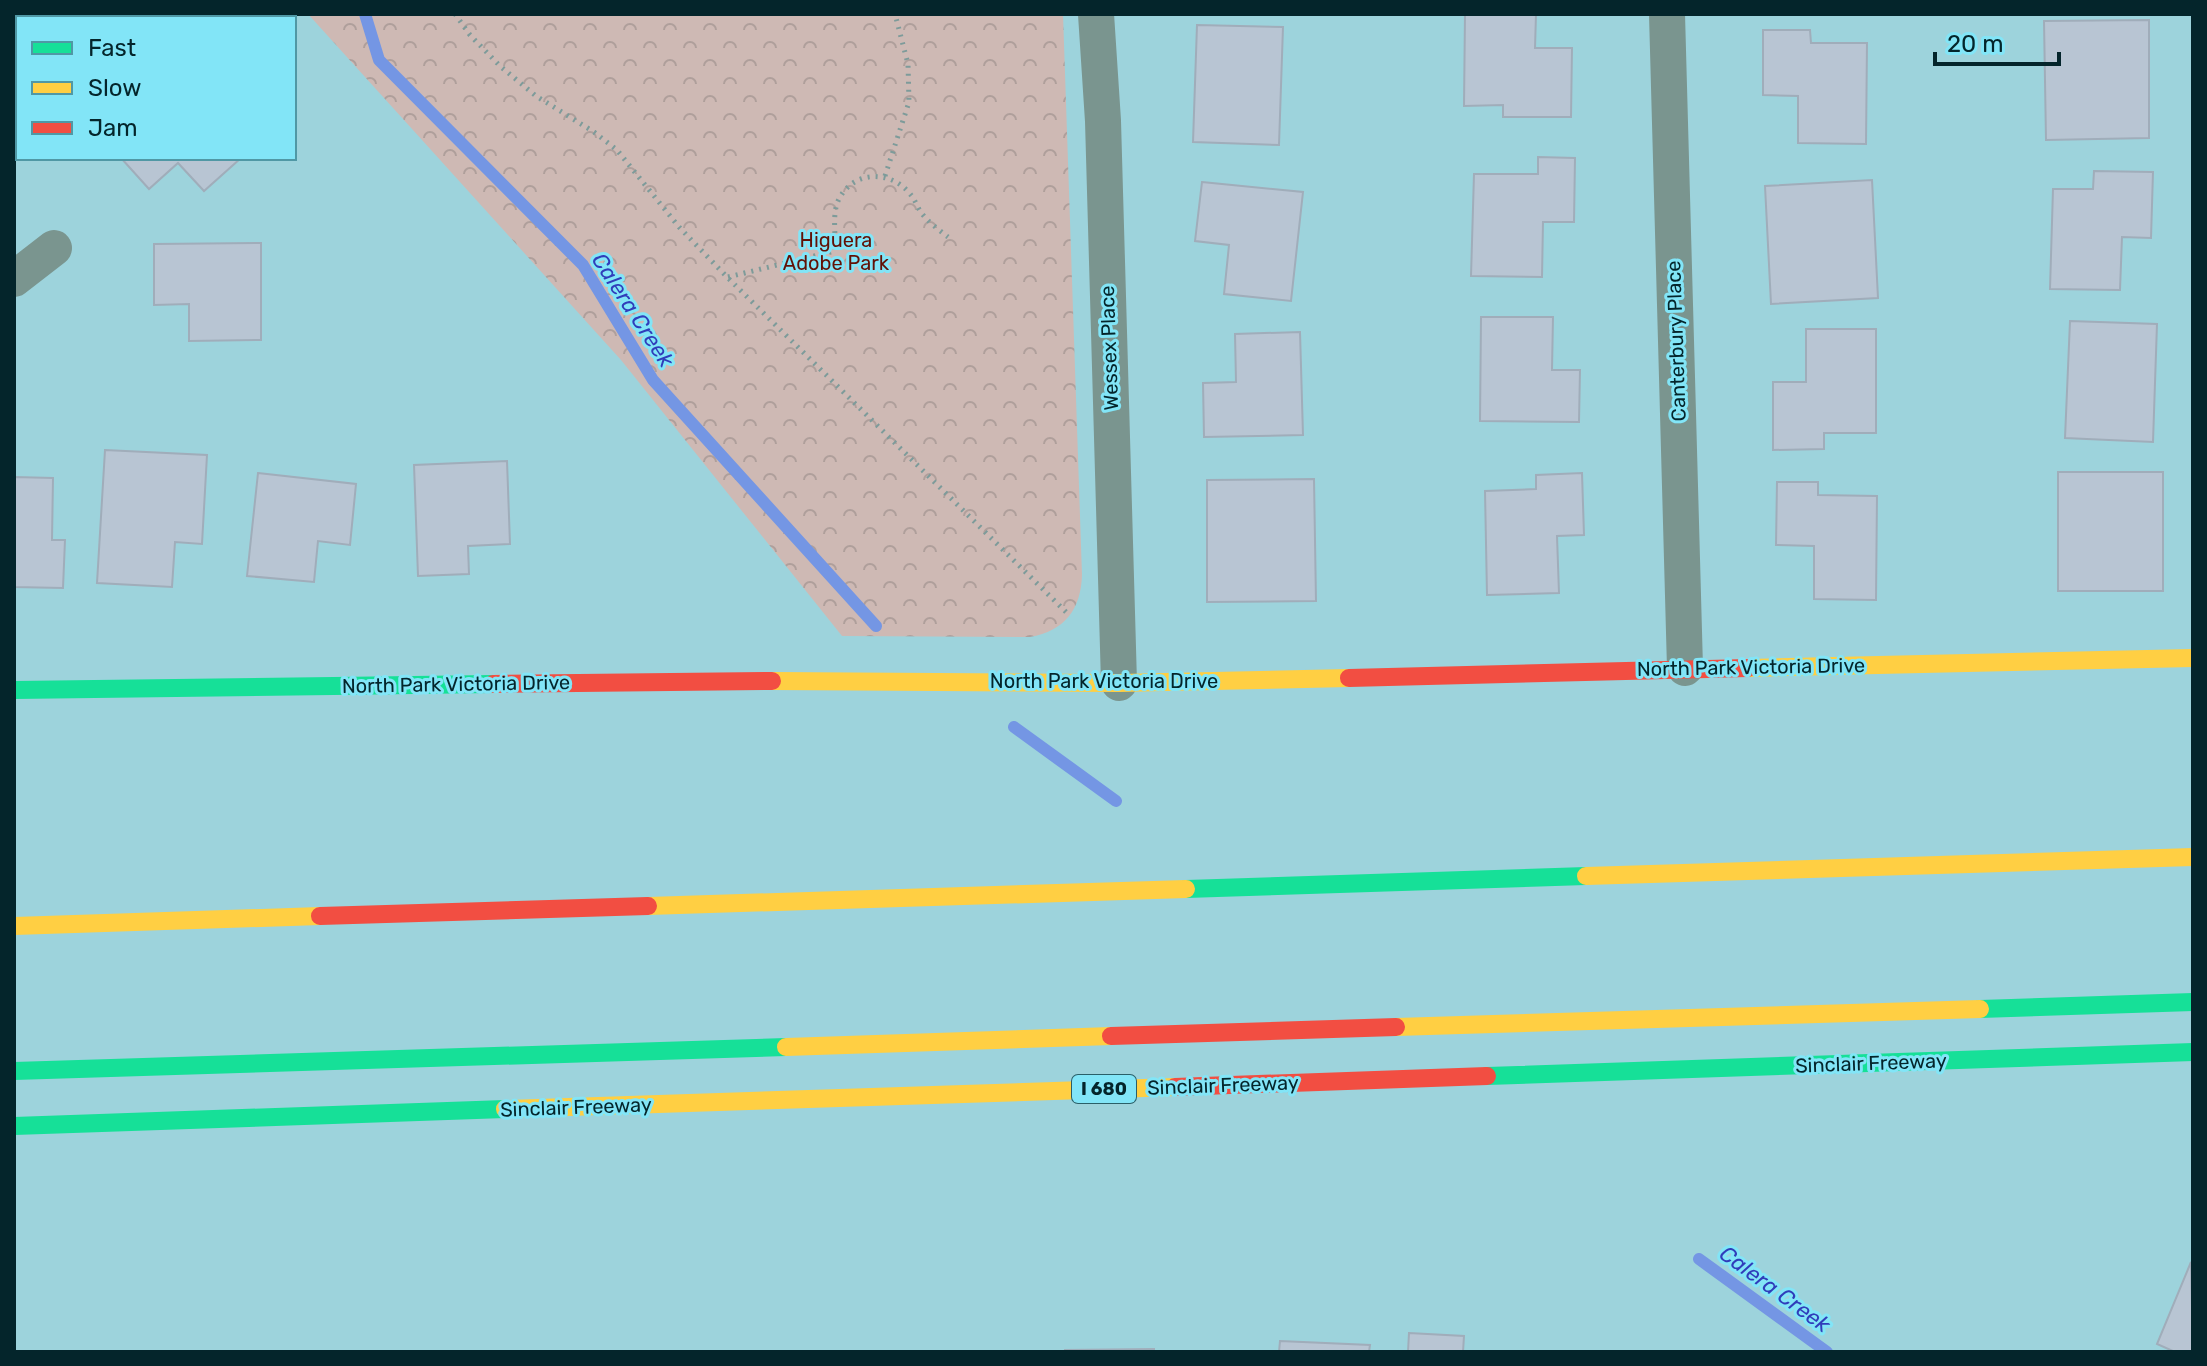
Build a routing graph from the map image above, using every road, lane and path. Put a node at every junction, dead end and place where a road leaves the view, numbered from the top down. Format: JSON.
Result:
{"nodes":[{"id":1,"x":455,"y":14,"type":"edge"},
{"id":2,"x":895,"y":14,"type":"edge"},
{"id":3,"x":1096,"y":14,"type":"edge"},
{"id":4,"x":1667,"y":14,"type":"edge"},
{"id":5,"x":885,"y":176,"type":"junction"},
{"id":6,"x":948,"y":237,"type":"dead end"},
{"id":7,"x":54,"y":248,"type":"dead end"},
{"id":8,"x":727,"y":277,"type":"junction"},
{"id":9,"x":14,"y":279,"type":"edge"},
{"id":10,"x":1070,"y":616,"type":"dead end"},
{"id":11,"x":2193,"y":658,"type":"edge"},
{"id":12,"x":1685,"y":668,"type":"junction"},
{"id":13,"x":1119,"y":683,"type":"junction"},
{"id":14,"x":14,"y":690,"type":"edge"},
{"id":15,"x":2193,"y":857,"type":"edge"},
{"id":16,"x":14,"y":926,"type":"edge"},
{"id":17,"x":2193,"y":1002,"type":"edge"},
{"id":18,"x":2193,"y":1052,"type":"edge"},
{"id":19,"x":14,"y":1071,"type":"edge"},
{"id":20,"x":14,"y":1126,"type":"edge"}],
"edges":[{"from":1,"to":8,"type":"path"},
{"from":2,"to":5,"type":"path"},
{"from":3,"to":13,"type":"street","name":"Wessex Place"},
{"from":4,"to":12,"type":"street","name":"Canterbury Place"},
{"from":5,"to":6,"type":"path"},
{"from":5,"to":8,"type":"path"},
{"from":7,"to":9,"type":"street"},
{"from":8,"to":10,"type":"path"},
{"from":11,"to":12,"type":"main road","name":"North Park Victoria Drive"},
{"from":12,"to":13,"type":"main road","name":"North Park Victoria Drive"},
{"from":13,"to":14,"type":"main road","name":"North Park Victoria Drive"},
{"from":15,"to":16,"type":"main road"},
{"from":17,"to":19,"type":"main road"},
{"from":18,"to":20,"type":"main road","name":"Sinclair Freeway","number":"I 680"}]}
